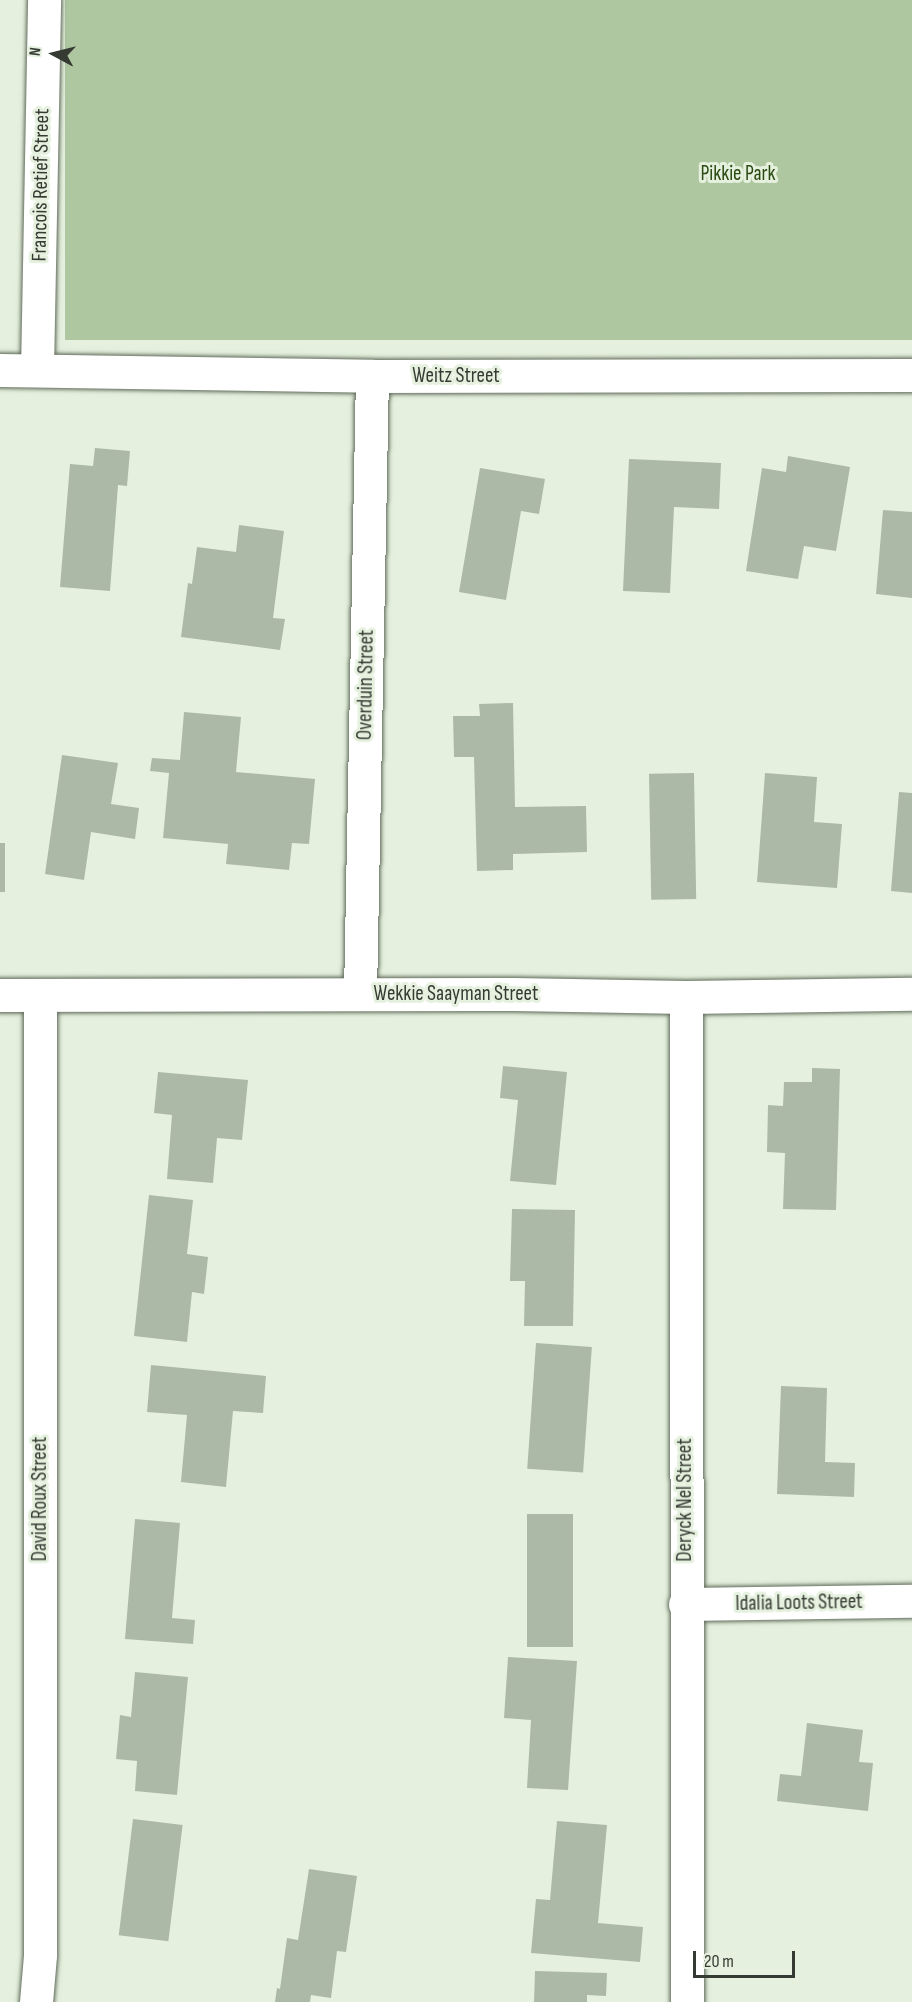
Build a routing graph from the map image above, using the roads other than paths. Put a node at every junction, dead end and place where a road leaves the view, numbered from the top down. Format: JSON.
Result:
{"nodes":[{"id":1,"x":44,"y":0,"type":"edge"},
{"id":2,"x":0,"y":370,"type":"edge"},
{"id":3,"x":37,"y":370,"type":"junction"},
{"id":4,"x":912,"y":375,"type":"edge"},
{"id":5,"x":372,"y":376,"type":"junction"},
{"id":6,"x":0,"y":994,"type":"edge"},
{"id":7,"x":360,"y":994,"type":"junction"},
{"id":8,"x":912,"y":994,"type":"edge"},
{"id":9,"x":40,"y":995,"type":"junction"},
{"id":10,"x":686,"y":997,"type":"junction"},
{"id":11,"x":912,"y":1601,"type":"edge"},
{"id":12,"x":685,"y":1604,"type":"junction"},
{"id":13,"x":36,"y":2002,"type":"edge"},
{"id":14,"x":687,"y":2002,"type":"edge"}],
"edges":[{"from":1,"to":3,"type":"street","name":"Francois Retief Street"},
{"from":2,"to":3,"type":"street","name":"Weitz Street"},
{"from":3,"to":5,"type":"street","name":"Weitz Street"},
{"from":4,"to":5,"type":"street","name":"Weitz Street"},
{"from":5,"to":7,"type":"street","name":"Overduin Street"},
{"from":6,"to":9,"type":"street","name":"Wekkie Saayman Street"},
{"from":7,"to":9,"type":"street","name":"Wekkie Saayman Street"},
{"from":7,"to":10,"type":"street","name":"Wekkie Saayman Street"},
{"from":8,"to":10,"type":"street","name":"Wekkie Saayman Street"},
{"from":9,"to":13,"type":"street","name":"David Roux Street"},
{"from":10,"to":12,"type":"street","name":"Deryck Nel Street"},
{"from":11,"to":12,"type":"street","name":"Idalia Loots Street"},
{"from":12,"to":14,"type":"street","name":"Deryck Nel Street"}]}
